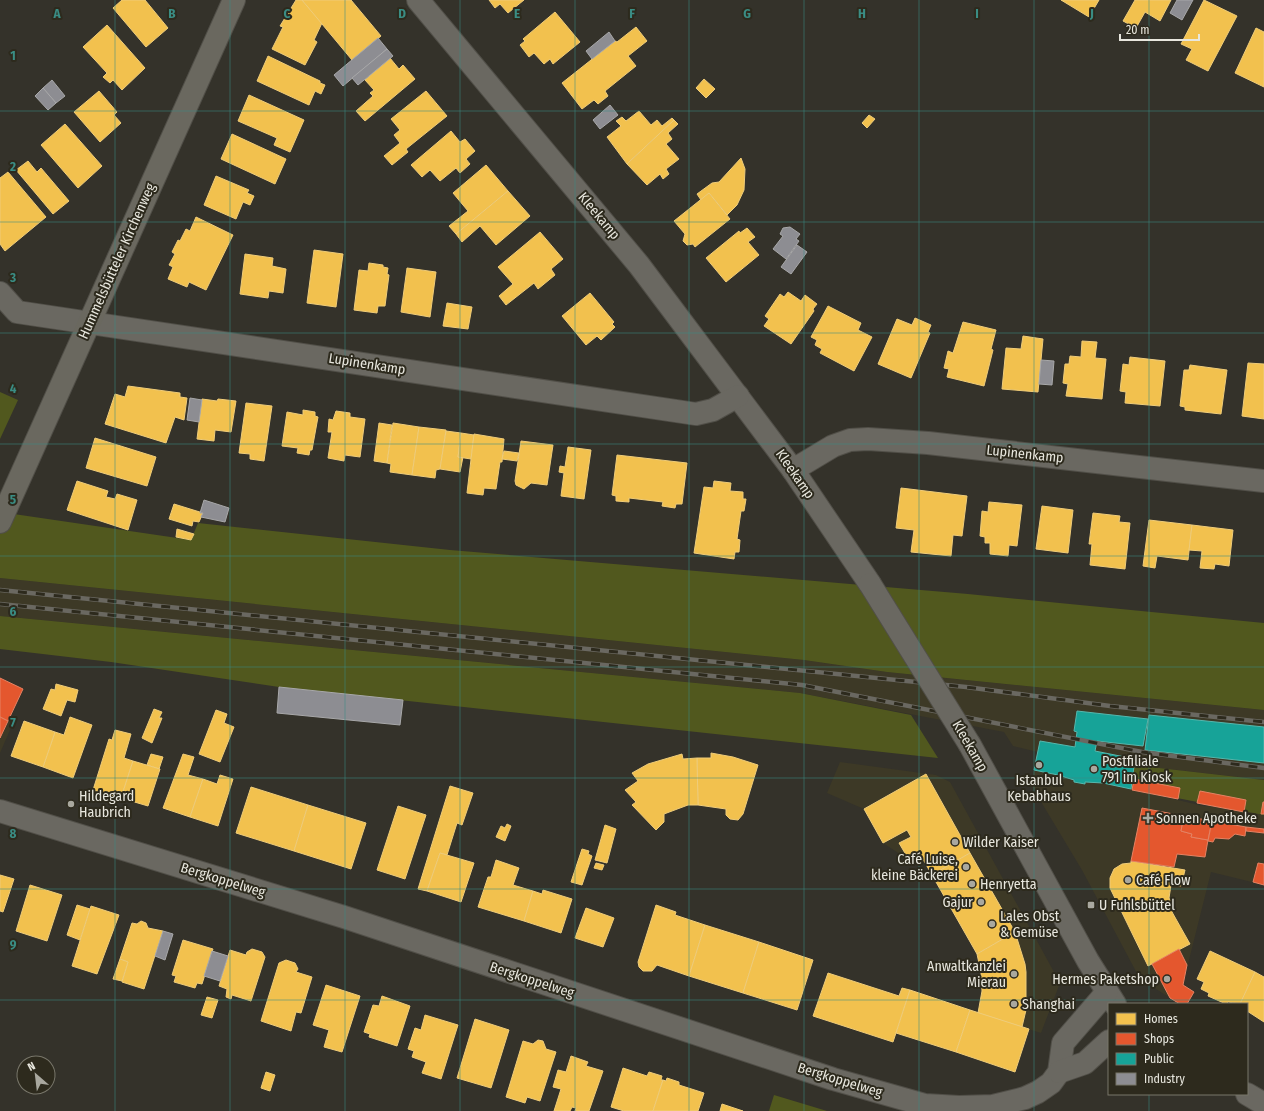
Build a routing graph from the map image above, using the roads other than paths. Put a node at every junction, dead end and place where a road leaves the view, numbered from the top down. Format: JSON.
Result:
{"nodes":[{"id":1,"x":234,"y":0,"type":"edge"},
{"id":2,"x":418,"y":0,"type":"edge"},
{"id":3,"x":0,"y":293,"type":"edge"},
{"id":4,"x":90,"y":322,"type":"junction"},
{"id":5,"x":738,"y":396,"type":"junction"},
{"id":6,"x":793,"y":470,"type":"junction"},
{"id":7,"x":1264,"y":481,"type":"edge"},
{"id":8,"x":2,"y":518,"type":"edge"},
{"id":9,"x":0,"y":811,"type":"edge"},
{"id":10,"x":1111,"y":998,"type":"edge"},
{"id":11,"x":1108,"y":1042,"type":"edge"},
{"id":12,"x":1059,"y":1072,"type":"junction"},
{"id":13,"x":1248,"y":1095,"type":"edge"},
{"id":14,"x":1264,"y":1104,"type":"edge"}],
"edges":[{"from":1,"to":4,"type":"street","name":"Hummelsbütteler Kirchenweg"},
{"from":2,"to":5,"type":"street","name":"Kleekamp"},
{"from":3,"to":4,"type":"street","name":"Lupinenkamp"},
{"from":4,"to":5,"type":"street","name":"Lupinenkamp"},
{"from":4,"to":8,"type":"street","name":"Hummelsbütteler Kirchenweg"},
{"from":5,"to":6,"type":"street","name":"Kleekamp"},
{"from":6,"to":7,"type":"street","name":"Lupinenkamp"},
{"from":6,"to":10,"type":"street","name":"Kleekamp","bridge":true},
{"from":9,"to":12,"type":"street","name":"Bergkoppelweg"},
{"from":10,"to":12,"type":"street"},
{"from":11,"to":12,"type":"street","name":"Bergkoppelweg"},
{"from":13,"to":14,"type":"street"}]}
